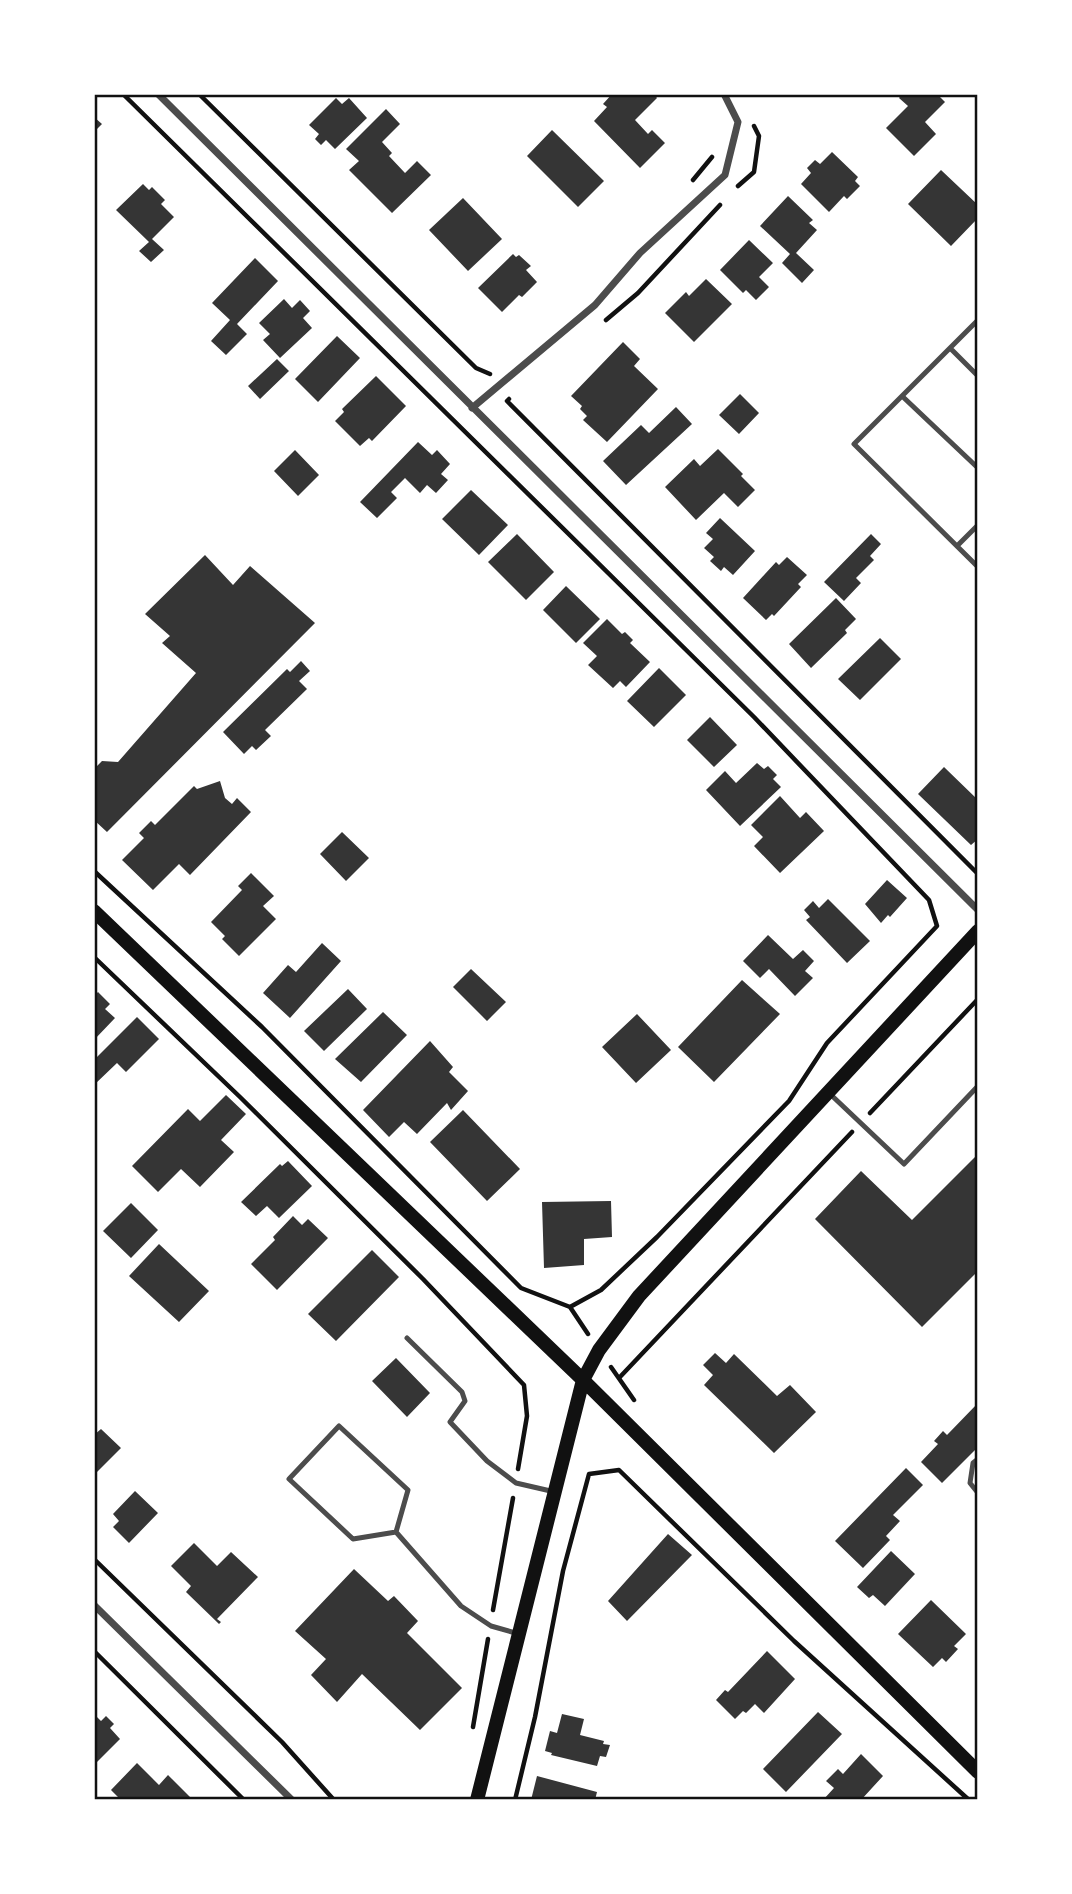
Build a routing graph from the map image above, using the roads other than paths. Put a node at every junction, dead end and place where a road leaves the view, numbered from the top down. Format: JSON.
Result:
{"nodes":[{"id":1,"x":158,"y":94,"type":"edge"},
{"id":2,"x":724,"y":94,"type":"edge"},
{"id":3,"x":978,"y":320,"type":"edge"},
{"id":4,"x":950,"y":348,"type":"junction"},
{"id":5,"x":978,"y":376,"type":"edge"},
{"id":6,"x":902,"y":396,"type":"junction"},
{"id":7,"x":472,"y":408,"type":"junction"},
{"id":8,"x":978,"y":468,"type":"edge"},
{"id":9,"x":978,"y":525,"type":"edge"},
{"id":10,"x":957,"y":547,"type":"junction"},
{"id":11,"x":978,"y":567,"type":"edge"},
{"id":12,"x":978,"y":910,"type":"edge"},
{"id":13,"x":94,"y":911,"type":"edge"},
{"id":14,"x":978,"y":931,"type":"edge"},
{"id":15,"x":978,"y":1086,"type":"edge"},
{"id":16,"x":828,"y":1092,"type":"junction"},
{"id":17,"x":407,"y":1338,"type":"dead end"},
{"id":18,"x":583,"y":1380,"type":"junction"},
{"id":19,"x":978,"y":1459,"type":"edge"},
{"id":20,"x":555,"y":1492,"type":"junction"},
{"id":21,"x":978,"y":1493,"type":"edge"},
{"id":22,"x":396,"y":1532,"type":"junction"},
{"id":23,"x":94,"y":1605,"type":"edge"},
{"id":24,"x":519,"y":1634,"type":"junction"},
{"id":25,"x":978,"y":1772,"type":"edge"},
{"id":26,"x":292,"y":1800,"type":"edge"},
{"id":27,"x":477,"y":1800,"type":"edge"}],
"edges":[{"from":1,"to":7,"type":"street"},
{"from":2,"to":7,"type":"street"},
{"from":3,"to":4,"type":"lane"},
{"from":4,"to":5,"type":"lane"},
{"from":4,"to":6,"type":"lane"},
{"from":6,"to":8,"type":"lane"},
{"from":6,"to":10,"type":"lane"},
{"from":7,"to":12,"type":"street"},
{"from":9,"to":10,"type":"lane"},
{"from":10,"to":11,"type":"lane"},
{"from":13,"to":18,"type":"main road"},
{"from":14,"to":16,"type":"main road"},
{"from":15,"to":16,"type":"lane"},
{"from":16,"to":18,"type":"main road"},
{"from":17,"to":20,"type":"lane"},
{"from":18,"to":20,"type":"main road"},
{"from":18,"to":25,"type":"main road"},
{"from":19,"to":21,"type":"lane"},
{"from":20,"to":24,"type":"main road"},
{"from":22,"to":22,"type":"lane"},
{"from":22,"to":24,"type":"lane"},
{"from":23,"to":26,"type":"street"},
{"from":24,"to":27,"type":"main road"}]}
